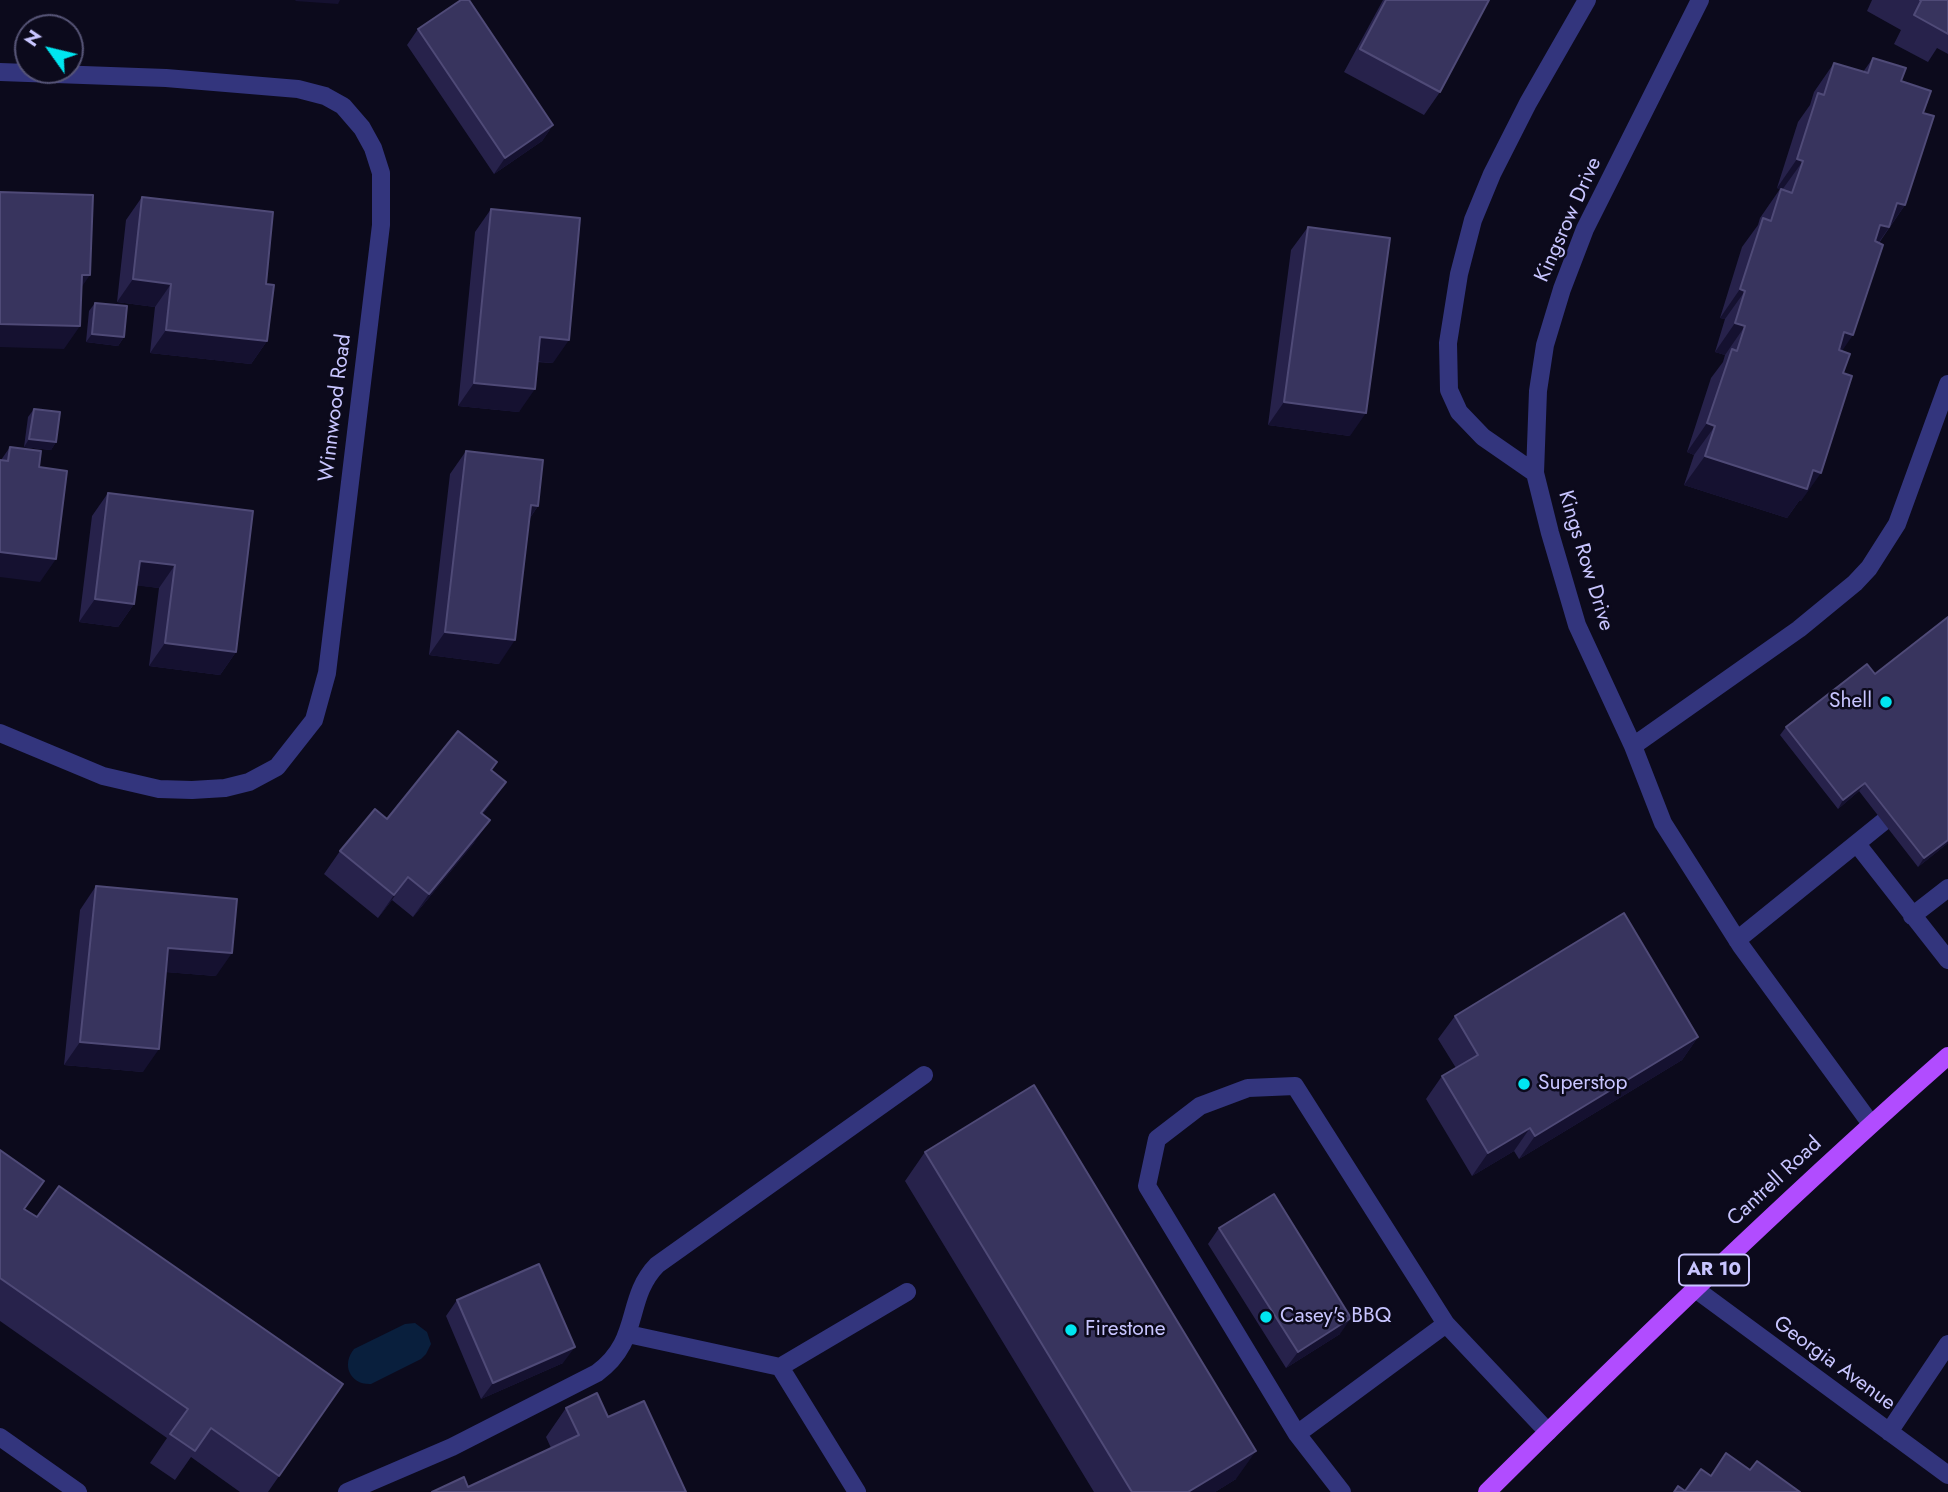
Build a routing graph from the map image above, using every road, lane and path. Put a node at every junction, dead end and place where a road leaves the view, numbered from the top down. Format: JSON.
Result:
{"nodes":[{"id":1,"x":1587,"y":0,"type":"edge"},
{"id":2,"x":1700,"y":0,"type":"edge"},
{"id":3,"x":0,"y":72,"type":"edge"},
{"id":4,"x":1948,"y":384,"type":"edge"},
{"id":5,"x":1535,"y":474,"type":"junction"},
{"id":6,"x":0,"y":733,"type":"edge"},
{"id":7,"x":1633,"y":746,"type":"junction"},
{"id":8,"x":1883,"y":822,"type":"edge"},
{"id":9,"x":1857,"y":844,"type":"junction"},
{"id":10,"x":1948,"y":888,"type":"edge"},
{"id":11,"x":1912,"y":916,"type":"junction"},
{"id":12,"x":1737,"y":940,"type":"junction"},
{"id":13,"x":1948,"y":960,"type":"edge"},
{"id":14,"x":1948,"y":1056,"type":"edge"},
{"id":15,"x":924,"y":1075,"type":"dead end"},
{"id":16,"x":1871,"y":1124,"type":"junction"},
{"id":17,"x":1694,"y":1288,"type":"junction"},
{"id":18,"x":908,"y":1292,"type":"dead end"},
{"id":19,"x":1446,"y":1324,"type":"junction"},
{"id":20,"x":628,"y":1334,"type":"junction"},
{"id":21,"x":1948,"y":1344,"type":"edge"},
{"id":22,"x":780,"y":1367,"type":"junction"},
{"id":23,"x":1548,"y":1432,"type":"junction"},
{"id":24,"x":1889,"y":1432,"type":"junction"},
{"id":25,"x":1297,"y":1434,"type":"junction"},
{"id":26,"x":0,"y":1437,"type":"edge"},
{"id":27,"x":1948,"y":1475,"type":"edge"},
{"id":28,"x":78,"y":1492,"type":"edge"},
{"id":29,"x":347,"y":1492,"type":"edge"},
{"id":30,"x":857,"y":1492,"type":"edge"},
{"id":31,"x":1342,"y":1492,"type":"edge"},
{"id":32,"x":1487,"y":1492,"type":"edge"}],
"edges":[{"from":1,"to":5,"type":"street","name":"Kings Row Drive"},
{"from":2,"to":5,"type":"street","name":"Kingsrow Drive"},
{"from":3,"to":6,"type":"street","name":"Winnwood Road"},
{"from":4,"to":7,"type":"street"},
{"from":5,"to":7,"type":"street","name":"Kings Row Drive"},
{"from":7,"to":12,"type":"street","name":"Kings Row Drive"},
{"from":8,"to":9,"type":"street"},
{"from":9,"to":11,"type":"street"},
{"from":9,"to":12,"type":"street"},
{"from":10,"to":11,"type":"street"},
{"from":11,"to":13,"type":"street"},
{"from":12,"to":16,"type":"street","name":"Kings Row Drive"},
{"from":14,"to":16,"type":"main road","name":"Cantrell Road","number":"AR 10"},
{"from":15,"to":20,"type":"street"},
{"from":16,"to":17,"type":"main road","name":"Cantrell Road","number":"AR 10"},
{"from":17,"to":23,"type":"main road","name":"Cantrell Road","number":"AR 10"},
{"from":17,"to":24,"type":"street","name":"Georgia Avenue"},
{"from":18,"to":22,"type":"street"},
{"from":19,"to":23,"type":"street"},
{"from":19,"to":25,"type":"street"},
{"from":19,"to":25,"type":"street"},
{"from":20,"to":22,"type":"street"},
{"from":20,"to":29,"type":"street"},
{"from":21,"to":24,"type":"street"},
{"from":22,"to":30,"type":"street"},
{"from":23,"to":32,"type":"main road","name":"Cantrell Road","number":"AR 10"},
{"from":24,"to":27,"type":"street","name":"Georgia Avenue"},
{"from":25,"to":31,"type":"street"},
{"from":26,"to":28,"type":"street"}]}
